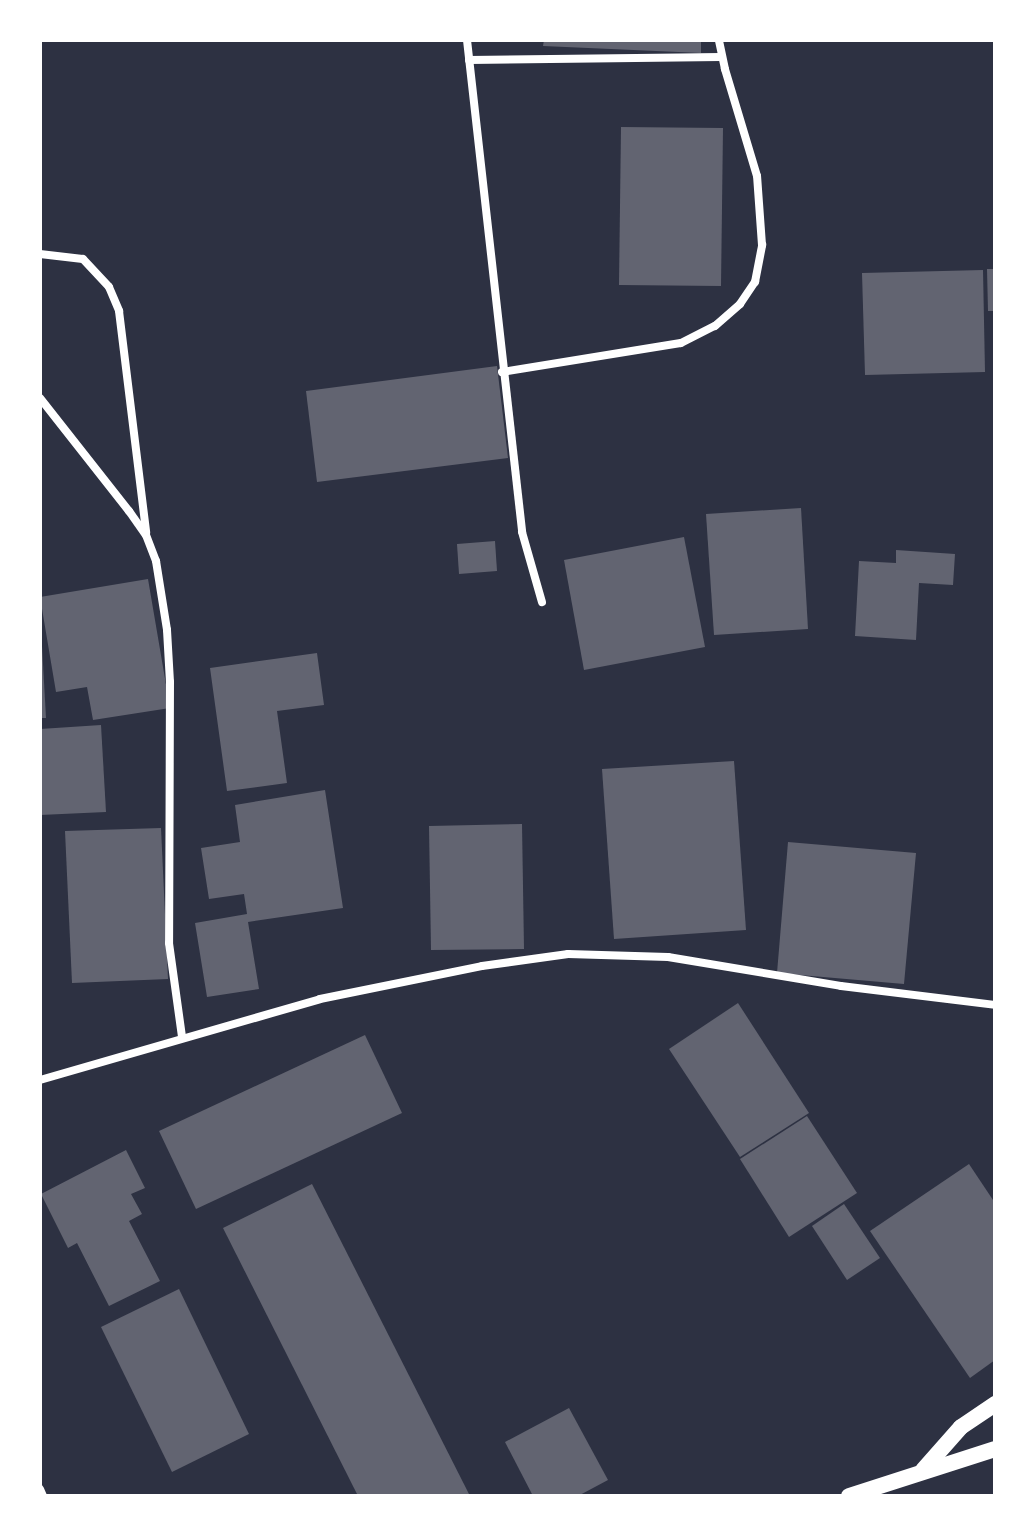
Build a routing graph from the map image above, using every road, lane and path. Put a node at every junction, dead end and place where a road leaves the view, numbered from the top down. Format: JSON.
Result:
{"nodes":[{"id":1,"x":467,"y":40,"type":"edge"},
{"id":2,"x":719,"y":40,"type":"edge"},
{"id":3,"x":721,"y":57,"type":"junction"},
{"id":4,"x":469,"y":60,"type":"junction"},
{"id":5,"x":40,"y":254,"type":"edge"},
{"id":6,"x":502,"y":372,"type":"junction"},
{"id":7,"x":40,"y":398,"type":"edge"},
{"id":8,"x":146,"y":535,"type":"junction"},
{"id":9,"x":542,"y":602,"type":"dead end"},
{"id":10,"x":995,"y":1005,"type":"edge"},
{"id":11,"x":182,"y":1037,"type":"junction"},
{"id":12,"x":40,"y":1080,"type":"edge"},
{"id":13,"x":995,"y":1404,"type":"edge"},
{"id":14,"x":995,"y":1449,"type":"edge"},
{"id":15,"x":923,"y":1470,"type":"junction"},
{"id":16,"x":40,"y":1489,"type":"edge"},
{"id":17,"x":43,"y":1496,"type":"edge"},
{"id":18,"x":849,"y":1496,"type":"edge"}],
"edges":[{"from":1,"to":4,"type":"street"},
{"from":2,"to":3,"type":"street"},
{"from":3,"to":4,"type":"street"},
{"from":3,"to":6,"type":"street"},
{"from":4,"to":6,"type":"street"},
{"from":5,"to":8,"type":"street"},
{"from":6,"to":9,"type":"street"},
{"from":7,"to":8,"type":"street"},
{"from":8,"to":11,"type":"street"},
{"from":10,"to":11,"type":"street"},
{"from":11,"to":12,"type":"street"},
{"from":13,"to":15,"type":"main road"},
{"from":14,"to":15,"type":"main road"},
{"from":15,"to":18,"type":"main road"},
{"from":16,"to":17,"type":"street"}]}
